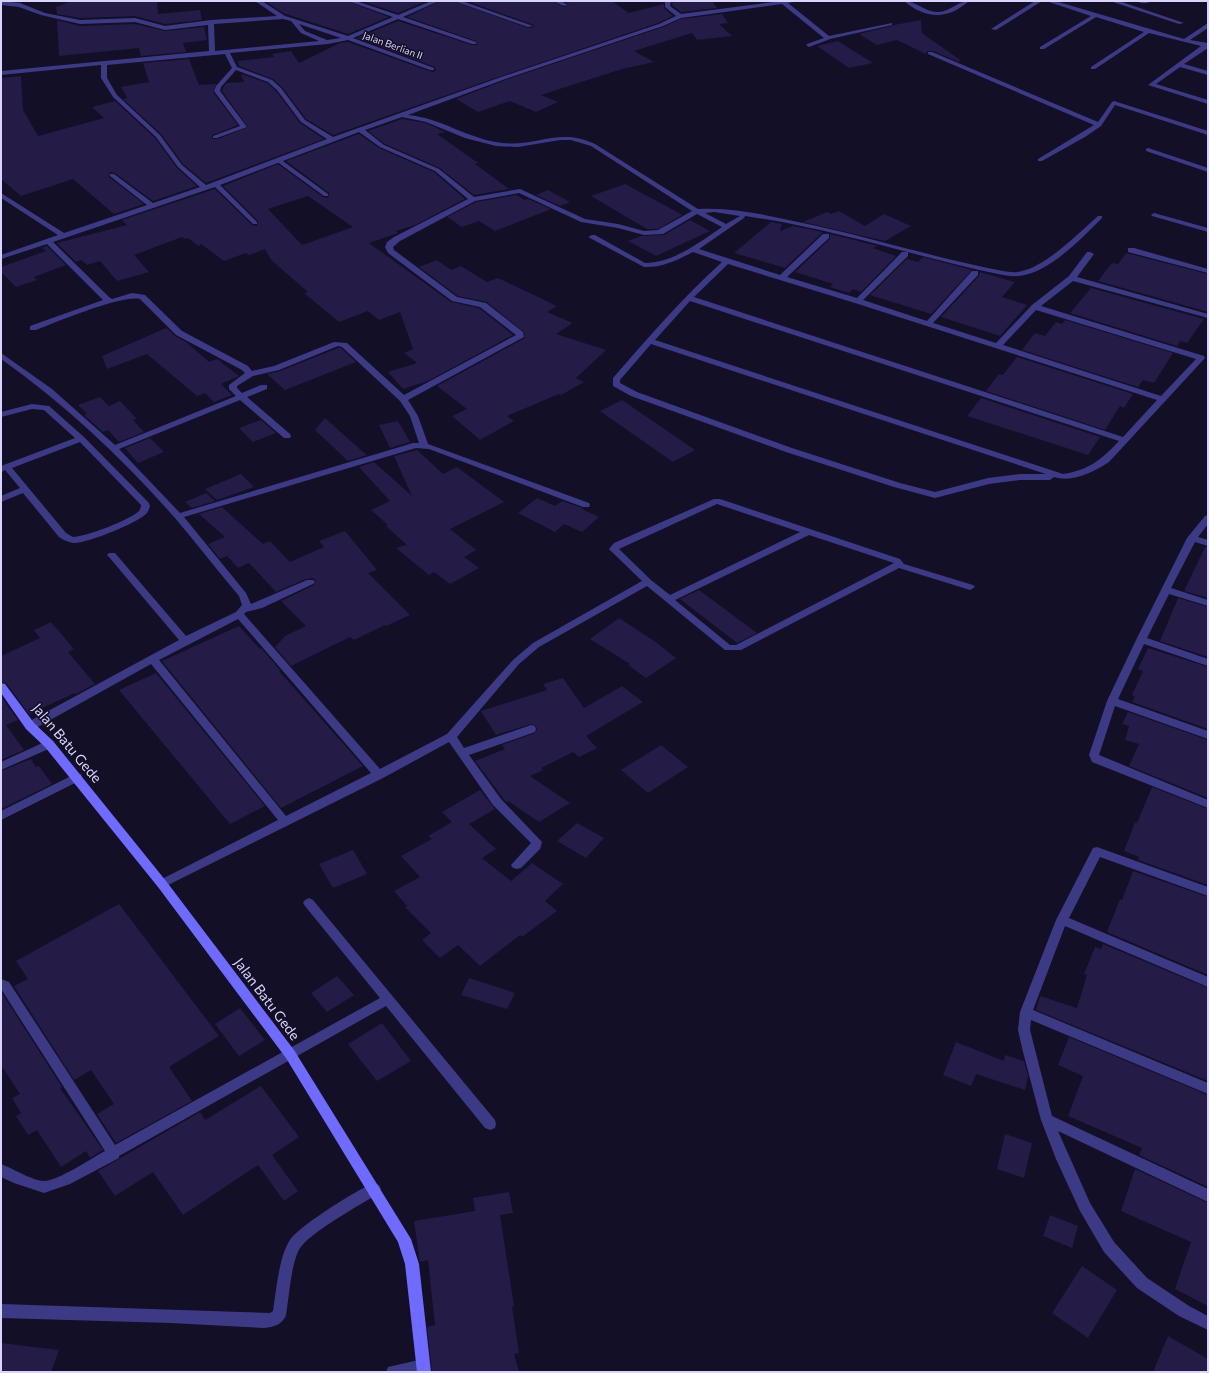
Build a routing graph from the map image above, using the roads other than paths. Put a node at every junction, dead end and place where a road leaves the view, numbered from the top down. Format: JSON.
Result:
{"nodes":[{"id":1,"x":258,"y":1,"type":"edge"},
{"id":2,"x":351,"y":1,"type":"edge"},
{"id":3,"x":436,"y":1,"type":"edge"},
{"id":4,"x":457,"y":1,"type":"edge"},
{"id":5,"x":557,"y":1,"type":"edge"},
{"id":6,"x":668,"y":1,"type":"edge"},
{"id":7,"x":794,"y":1,"type":"edge"},
{"id":8,"x":907,"y":1,"type":"edge"},
{"id":9,"x":966,"y":1,"type":"edge"},
{"id":10,"x":1039,"y":1,"type":"edge"},
{"id":11,"x":1049,"y":1,"type":"edge"},
{"id":12,"x":1113,"y":1,"type":"edge"},
{"id":13,"x":1140,"y":1,"type":"edge"},
{"id":14,"x":1148,"y":1,"type":"edge"},
{"id":15,"x":775,"y":2,"type":"edge"},
{"id":16,"x":1,"y":3,"type":"edge"},
{"id":17,"x":784,"y":3,"type":"junction"},
{"id":18,"x":565,"y":5,"type":"dead end"},
{"id":19,"x":1096,"y":15,"type":"junction"},
{"id":20,"x":680,"y":16,"type":"junction"},
{"id":21,"x":282,"y":17,"type":"junction"},
{"id":22,"x":398,"y":17,"type":"junction"},
{"id":23,"x":293,"y":20,"type":"junction"},
{"id":24,"x":211,"y":22,"type":"junction"},
{"id":25,"x":1180,"y":23,"type":"dead end"},
{"id":26,"x":890,"y":24,"type":"dead end"},
{"id":27,"x":1208,"y":25,"type":"edge"},
{"id":28,"x":530,"y":26,"type":"dead end"},
{"id":29,"x":994,"y":30,"type":"dead end"},
{"id":30,"x":1149,"y":31,"type":"junction"},
{"id":31,"x":348,"y":38,"type":"junction"},
{"id":32,"x":828,"y":38,"type":"junction"},
{"id":33,"x":1186,"y":40,"type":"junction"},
{"id":34,"x":328,"y":42,"type":"junction"},
{"id":35,"x":474,"y":44,"type":"dead end"},
{"id":36,"x":809,"y":45,"type":"dead end"},
{"id":37,"x":1207,"y":45,"type":"edge"},
{"id":38,"x":1042,"y":48,"type":"dead end"},
{"id":39,"x":227,"y":52,"type":"junction"},
{"id":40,"x":212,"y":53,"type":"junction"},
{"id":41,"x":930,"y":53,"type":"dead end"},
{"id":42,"x":104,"y":63,"type":"junction"},
{"id":43,"x":1180,"y":65,"type":"junction"},
{"id":44,"x":235,"y":68,"type":"junction"},
{"id":45,"x":1092,"y":68,"type":"dead end"},
{"id":46,"x":432,"y":69,"type":"dead end"},
{"id":47,"x":1,"y":73,"type":"edge"},
{"id":48,"x":1208,"y":73,"type":"edge"},
{"id":49,"x":1208,"y":102,"type":"edge"},
{"id":50,"x":400,"y":116,"type":"junction"},
{"id":51,"x":1099,"y":125,"type":"junction"},
{"id":52,"x":361,"y":130,"type":"junction"},
{"id":53,"x":1208,"y":133,"type":"edge"},
{"id":54,"x":215,"y":137,"type":"dead end"},
{"id":55,"x":332,"y":139,"type":"junction"},
{"id":56,"x":1148,"y":150,"type":"dead end"},
{"id":57,"x":278,"y":160,"type":"junction"},
{"id":58,"x":1040,"y":160,"type":"dead end"},
{"id":59,"x":1208,"y":170,"type":"edge"},
{"id":60,"x":112,"y":175,"type":"dead end"},
{"id":61,"x":216,"y":184,"type":"junction"},
{"id":62,"x":205,"y":188,"type":"junction"},
{"id":63,"x":1,"y":195,"type":"edge"},
{"id":64,"x":326,"y":195,"type":"dead end"},
{"id":65,"x":473,"y":199,"type":"junction"},
{"id":66,"x":152,"y":206,"type":"junction"},
{"id":67,"x":698,"y":211,"type":"junction"},
{"id":68,"x":1154,"y":215,"type":"dead end"},
{"id":69,"x":742,"y":217,"type":"dead end"},
{"id":70,"x":1100,"y":217,"type":"dead end"},
{"id":71,"x":255,"y":223,"type":"dead end"},
{"id":72,"x":726,"y":228,"type":"junction"},
{"id":73,"x":1208,"y":230,"type":"edge"},
{"id":74,"x":64,"y":236,"type":"junction"},
{"id":75,"x":826,"y":236,"type":"dead end"},
{"id":76,"x":592,"y":237,"type":"dead end"},
{"id":77,"x":48,"y":241,"type":"junction"},
{"id":78,"x":693,"y":249,"type":"junction"},
{"id":79,"x":1131,"y":250,"type":"dead end"},
{"id":80,"x":905,"y":254,"type":"dead end"},
{"id":81,"x":1090,"y":254,"type":"dead end"},
{"id":82,"x":1,"y":257,"type":"edge"},
{"id":83,"x":728,"y":261,"type":"junction"},
{"id":84,"x":1208,"y":271,"type":"edge"},
{"id":85,"x":975,"y":273,"type":"dead end"},
{"id":86,"x":781,"y":278,"type":"junction"},
{"id":87,"x":1072,"y":278,"type":"junction"},
{"id":88,"x":690,"y":298,"type":"junction"},
{"id":89,"x":109,"y":301,"type":"junction"},
{"id":90,"x":858,"y":301,"type":"junction"},
{"id":91,"x":1035,"y":307,"type":"junction"},
{"id":92,"x":1208,"y":316,"type":"edge"},
{"id":93,"x":928,"y":324,"type":"junction"},
{"id":94,"x":33,"y":328,"type":"dead end"},
{"id":95,"x":650,"y":341,"type":"junction"},
{"id":96,"x":998,"y":346,"type":"junction"},
{"id":97,"x":1208,"y":352,"type":"edge"},
{"id":98,"x":2,"y":357,"type":"edge"},
{"id":99,"x":1201,"y":358,"type":"junction"},
{"id":100,"x":250,"y":374,"type":"junction"},
{"id":101,"x":264,"y":387,"type":"dead end"},
{"id":102,"x":241,"y":397,"type":"junction"},
{"id":103,"x":403,"y":398,"type":"junction"},
{"id":104,"x":1162,"y":398,"type":"junction"},
{"id":105,"x":1,"y":415,"type":"edge"},
{"id":106,"x":287,"y":436,"type":"dead end"},
{"id":107,"x":81,"y":439,"type":"junction"},
{"id":108,"x":1125,"y":440,"type":"junction"},
{"id":109,"x":424,"y":445,"type":"junction"},
{"id":110,"x":114,"y":448,"type":"junction"},
{"id":111,"x":4,"y":468,"type":"edge"},
{"id":112,"x":1062,"y":477,"type":"junction"},
{"id":113,"x":25,"y":489,"type":"junction"},
{"id":114,"x":1,"y":499,"type":"edge"},
{"id":115,"x":586,"y":505,"type":"dead end"},
{"id":116,"x":178,"y":516,"type":"junction"},
{"id":117,"x":1208,"y":518,"type":"edge"},
{"id":118,"x":809,"y":531,"type":"junction"},
{"id":119,"x":1192,"y":538,"type":"junction"},
{"id":120,"x":1208,"y":543,"type":"edge"},
{"id":121,"x":112,"y":555,"type":"dead end"},
{"id":122,"x":900,"y":565,"type":"junction"},
{"id":123,"x":310,"y":582,"type":"dead end"},
{"id":124,"x":648,"y":582,"type":"junction"},
{"id":125,"x":970,"y":587,"type":"dead end"},
{"id":126,"x":1166,"y":590,"type":"junction"},
{"id":127,"x":669,"y":599,"type":"junction"},
{"id":128,"x":1208,"y":604,"type":"edge"},
{"id":129,"x":242,"y":612,"type":"junction"},
{"id":130,"x":1141,"y":640,"type":"junction"},
{"id":131,"x":185,"y":641,"type":"junction"},
{"id":132,"x":153,"y":659,"type":"junction"},
{"id":133,"x":1208,"y":663,"type":"edge"},
{"id":134,"x":1,"y":686,"type":"edge"},
{"id":135,"x":1112,"y":701,"type":"junction"},
{"id":136,"x":30,"y":726,"type":"junction"},
{"id":137,"x":531,"y":729,"type":"dead end"},
{"id":138,"x":1208,"y":735,"type":"edge"},
{"id":139,"x":451,"y":737,"type":"junction"},
{"id":140,"x":49,"y":744,"type":"junction"},
{"id":141,"x":462,"y":753,"type":"junction"},
{"id":142,"x":1,"y":766,"type":"edge"},
{"id":143,"x":379,"y":775,"type":"junction"},
{"id":144,"x":77,"y":777,"type":"junction"},
{"id":145,"x":1208,"y":804,"type":"edge"},
{"id":146,"x":1,"y":816,"type":"edge"},
{"id":147,"x":285,"y":822,"type":"junction"},
{"id":148,"x":517,"y":865,"type":"dead end"},
{"id":149,"x":162,"y":884,"type":"junction"},
{"id":150,"x":1208,"y":892,"type":"edge"},
{"id":151,"x":309,"y":903,"type":"dead end"},
{"id":152,"x":1062,"y":920,"type":"junction"},
{"id":153,"x":1208,"y":982,"type":"edge"},
{"id":154,"x":1,"y":984,"type":"edge"},
{"id":155,"x":388,"y":998,"type":"junction"},
{"id":156,"x":1026,"y":1012,"type":"junction"},
{"id":157,"x":290,"y":1054,"type":"junction"},
{"id":158,"x":1208,"y":1089,"type":"edge"},
{"id":159,"x":1047,"y":1120,"type":"junction"},
{"id":160,"x":490,"y":1124,"type":"dead end"},
{"id":161,"x":114,"y":1154,"type":"junction"},
{"id":162,"x":1,"y":1170,"type":"edge"},
{"id":163,"x":374,"y":1189,"type":"junction"},
{"id":164,"x":1208,"y":1196,"type":"edge"},
{"id":165,"x":1,"y":1311,"type":"edge"},
{"id":166,"x":1208,"y":1323,"type":"edge"},
{"id":167,"x":424,"y":1369,"type":"edge"},
{"id":168,"x":394,"y":1372,"type":"edge"}],
"edges":[{"from":1,"to":21,"type":"street"},
{"from":2,"to":22,"type":"street"},
{"from":3,"to":22,"type":"street"},
{"from":4,"to":28,"type":"street"},
{"from":5,"to":18,"type":"street"},
{"from":6,"to":20,"type":"street"},
{"from":7,"to":17,"type":"street"},
{"from":8,"to":9,"type":"street"},
{"from":10,"to":29,"type":"street"},
{"from":11,"to":19,"type":"street"},
{"from":12,"to":25,"type":"street"},
{"from":13,"to":14,"type":"street"},
{"from":15,"to":17,"type":"street"},
{"from":15,"to":20,"type":"street"},
{"from":16,"to":24,"type":"street"},
{"from":17,"to":32,"type":"street"},
{"from":19,"to":30,"type":"street"},
{"from":19,"to":38,"type":"street"},
{"from":20,"to":50,"type":"street"},
{"from":21,"to":23,"type":"street","name":"Jalan Berlian II"},
{"from":21,"to":24,"type":"street"},
{"from":22,"to":31,"type":"street"},
{"from":22,"to":35,"type":"street"},
{"from":23,"to":31,"type":"street","name":"Jalan Berlian II"},
{"from":23,"to":34,"type":"street"},
{"from":24,"to":40,"type":"street"},
{"from":26,"to":32,"type":"street"},
{"from":27,"to":33,"type":"street"},
{"from":30,"to":33,"type":"street"},
{"from":30,"to":45,"type":"street"},
{"from":31,"to":34,"type":"street"},
{"from":31,"to":46,"type":"street","name":"Jalan Berlian II"},
{"from":32,"to":36,"type":"street"},
{"from":33,"to":37,"type":"street"},
{"from":34,"to":39,"type":"street"},
{"from":37,"to":43,"type":"street"},
{"from":39,"to":40,"type":"street"},
{"from":39,"to":44,"type":"street"},
{"from":40,"to":42,"type":"street"},
{"from":41,"to":51,"type":"street"},
{"from":42,"to":47,"type":"street"},
{"from":42,"to":62,"type":"street"},
{"from":43,"to":48,"type":"street"},
{"from":43,"to":49,"type":"street"},
{"from":44,"to":54,"type":"street"},
{"from":44,"to":55,"type":"street"},
{"from":50,"to":52,"type":"street"},
{"from":50,"to":67,"type":"street"},
{"from":51,"to":53,"type":"street"},
{"from":51,"to":58,"type":"street"},
{"from":52,"to":55,"type":"street"},
{"from":52,"to":65,"type":"street"},
{"from":55,"to":57,"type":"street"},
{"from":56,"to":59,"type":"street"},
{"from":57,"to":61,"type":"street"},
{"from":57,"to":64,"type":"street"},
{"from":60,"to":66,"type":"street"},
{"from":61,"to":62,"type":"street"},
{"from":61,"to":71,"type":"street"},
{"from":62,"to":66,"type":"street"},
{"from":63,"to":74,"type":"street"},
{"from":65,"to":67,"type":"street"},
{"from":65,"to":103,"type":"street"},
{"from":66,"to":74,"type":"street"},
{"from":67,"to":70,"type":"street"},
{"from":67,"to":72,"type":"street"},
{"from":68,"to":73,"type":"street"},
{"from":69,"to":72,"type":"street"},
{"from":72,"to":78,"type":"street"},
{"from":74,"to":77,"type":"street"},
{"from":75,"to":86,"type":"street"},
{"from":76,"to":78,"type":"street"},
{"from":77,"to":82,"type":"street"},
{"from":77,"to":89,"type":"street"},
{"from":78,"to":83,"type":"street"},
{"from":79,"to":84,"type":"street"},
{"from":80,"to":90,"type":"street"},
{"from":81,"to":87,"type":"street"},
{"from":83,"to":86,"type":"street"},
{"from":83,"to":88,"type":"street"},
{"from":85,"to":93,"type":"street"},
{"from":86,"to":90,"type":"street"},
{"from":87,"to":91,"type":"street"},
{"from":87,"to":92,"type":"street"},
{"from":88,"to":95,"type":"street"},
{"from":88,"to":108,"type":"street"},
{"from":89,"to":94,"type":"street"},
{"from":89,"to":100,"type":"street"},
{"from":90,"to":93,"type":"street"},
{"from":91,"to":96,"type":"street"},
{"from":91,"to":99,"type":"street"},
{"from":93,"to":96,"type":"street"},
{"from":95,"to":112,"type":"street"},
{"from":95,"to":112,"type":"street"},
{"from":96,"to":104,"type":"street"},
{"from":97,"to":99,"type":"street"},
{"from":98,"to":110,"type":"street"},
{"from":99,"to":104,"type":"street"},
{"from":100,"to":102,"type":"street"},
{"from":100,"to":103,"type":"street"},
{"from":101,"to":102,"type":"street"},
{"from":102,"to":106,"type":"street"},
{"from":102,"to":110,"type":"street"},
{"from":103,"to":109,"type":"street"},
{"from":104,"to":108,"type":"street"},
{"from":105,"to":107,"type":"street"},
{"from":107,"to":111,"type":"street"},
{"from":107,"to":113,"type":"street"},
{"from":108,"to":112,"type":"street"},
{"from":109,"to":115,"type":"street"},
{"from":109,"to":116,"type":"street"},
{"from":110,"to":116,"type":"street"},
{"from":111,"to":113,"type":"street"},
{"from":113,"to":114,"type":"street"},
{"from":116,"to":129,"type":"street"},
{"from":117,"to":119,"type":"street"},
{"from":118,"to":122,"type":"street"},
{"from":118,"to":124,"type":"street"},
{"from":118,"to":127,"type":"street"},
{"from":119,"to":120,"type":"street"},
{"from":119,"to":126,"type":"street"},
{"from":121,"to":131,"type":"street"},
{"from":122,"to":125,"type":"street"},
{"from":122,"to":127,"type":"street"},
{"from":123,"to":129,"type":"street"},
{"from":124,"to":127,"type":"street"},
{"from":124,"to":139,"type":"street"},
{"from":126,"to":128,"type":"street"},
{"from":126,"to":130,"type":"street"},
{"from":129,"to":131,"type":"street"},
{"from":129,"to":143,"type":"street"},
{"from":130,"to":133,"type":"street"},
{"from":130,"to":135,"type":"street"},
{"from":131,"to":132,"type":"street"},
{"from":132,"to":136,"type":"street"},
{"from":132,"to":147,"type":"street"},
{"from":134,"to":136,"type":"street","name":"Jalan Batu Gede"},
{"from":135,"to":138,"type":"street"},
{"from":135,"to":145,"type":"street"},
{"from":136,"to":140,"type":"street","name":"Jalan Batu Gede"},
{"from":137,"to":141,"type":"street"},
{"from":139,"to":141,"type":"street"},
{"from":139,"to":143,"type":"street"},
{"from":140,"to":142,"type":"street"},
{"from":140,"to":144,"type":"street","name":"Jalan Batu Gede"},
{"from":141,"to":148,"type":"street"},
{"from":143,"to":147,"type":"street"},
{"from":144,"to":146,"type":"street"},
{"from":144,"to":149,"type":"street","name":"Jalan Batu Gede"},
{"from":147,"to":149,"type":"street"},
{"from":149,"to":157,"type":"street","name":"Jalan Batu Gede"},
{"from":150,"to":152,"type":"street"},
{"from":151,"to":155,"type":"street"},
{"from":152,"to":153,"type":"street"},
{"from":152,"to":156,"type":"street"},
{"from":154,"to":161,"type":"street"},
{"from":155,"to":157,"type":"street"},
{"from":155,"to":160,"type":"street"},
{"from":156,"to":158,"type":"street"},
{"from":156,"to":159,"type":"street"},
{"from":157,"to":161,"type":"street"},
{"from":157,"to":163,"type":"street","name":"Jalan Batu Gede"},
{"from":159,"to":164,"type":"street"},
{"from":159,"to":166,"type":"street"},
{"from":161,"to":162,"type":"street"},
{"from":163,"to":165,"type":"street"},
{"from":163,"to":167,"type":"street","name":"Jalan Batu Gede"},
{"from":167,"to":168,"type":"street"}]}
